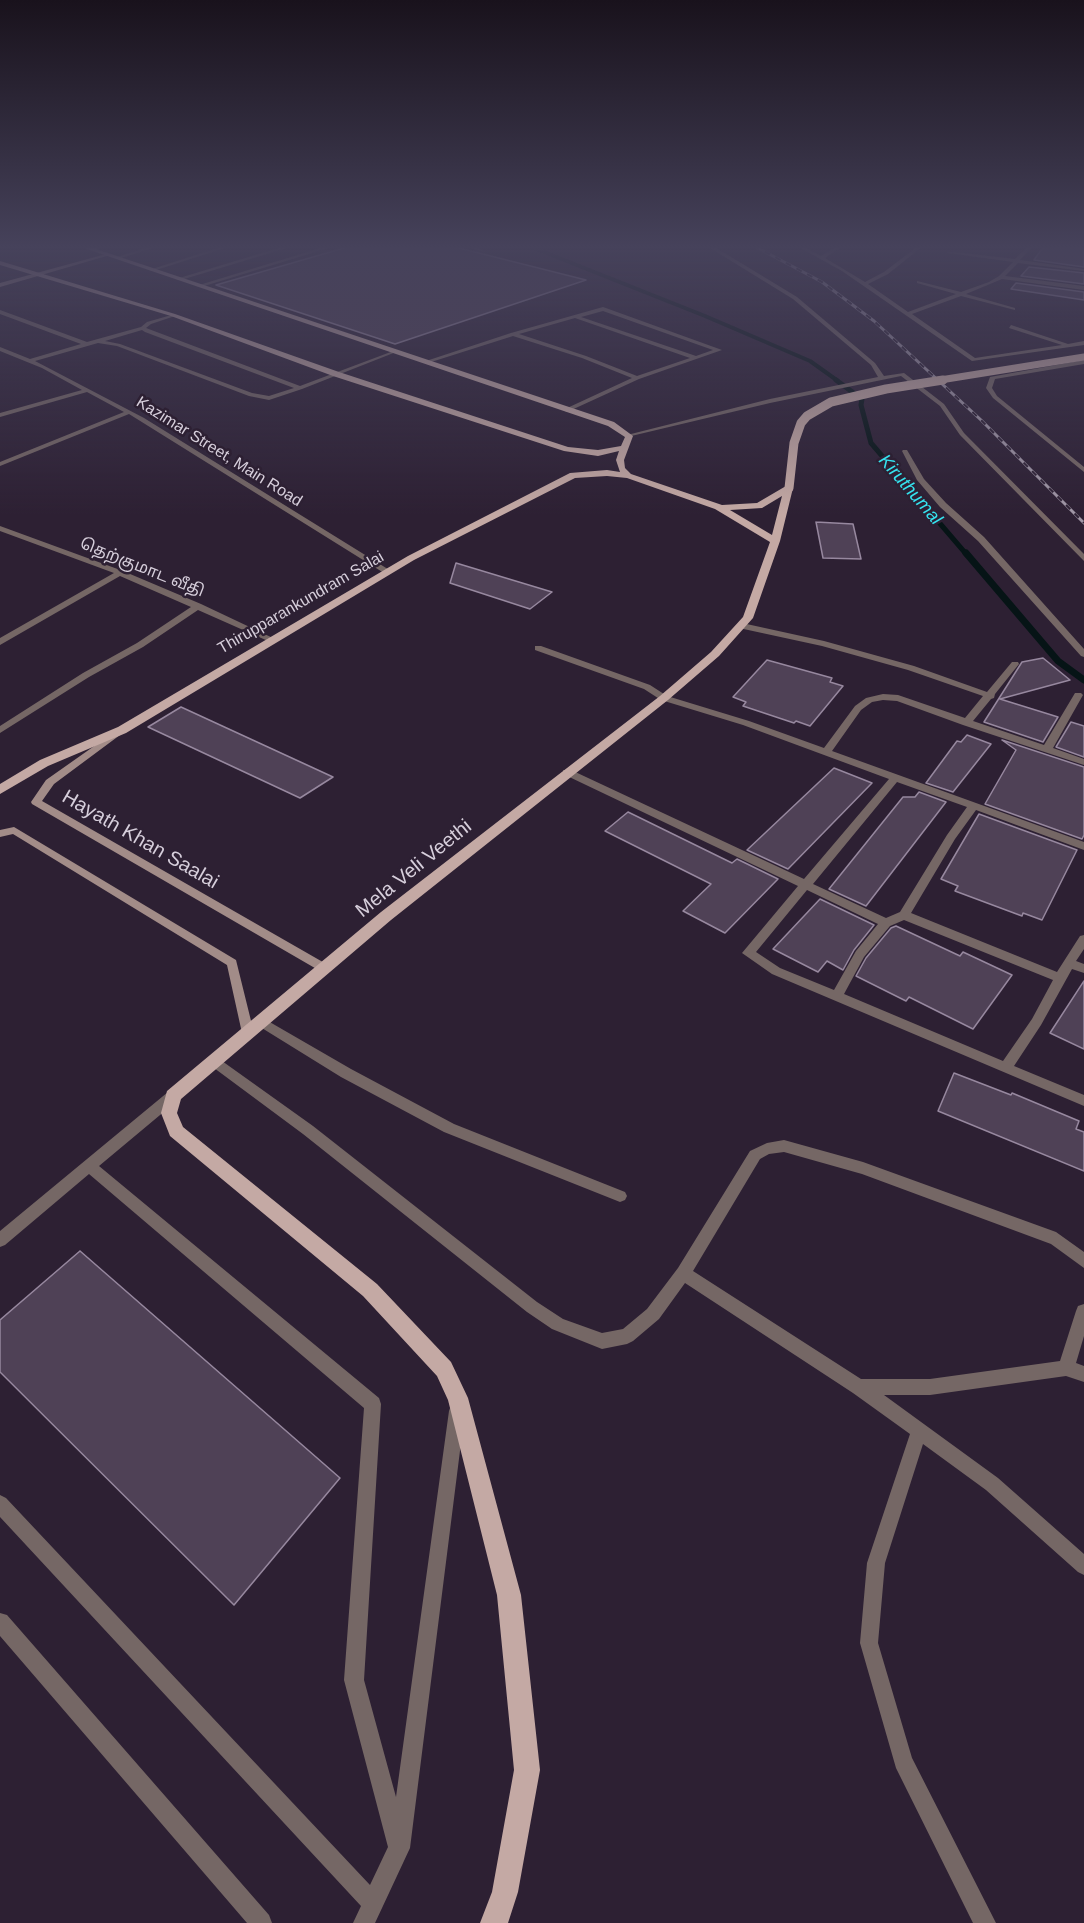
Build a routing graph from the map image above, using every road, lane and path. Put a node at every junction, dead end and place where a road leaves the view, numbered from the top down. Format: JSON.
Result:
{"nodes":[{"id":1,"x":64,"y":336,"type":"edge"},
{"id":2,"x":116,"y":336,"type":"edge"},
{"id":3,"x":163,"y":336,"type":"edge"},
{"id":4,"x":230,"y":336,"type":"edge"},
{"id":5,"x":347,"y":336,"type":"edge"},
{"id":6,"x":508,"y":336,"type":"edge"},
{"id":7,"x":518,"y":336,"type":"edge"},
{"id":8,"x":631,"y":336,"type":"edge"},
{"id":9,"x":679,"y":336,"type":"edge"},
{"id":10,"x":840,"y":336,"type":"edge"},
{"id":11,"x":939,"y":336,"type":"edge"},
{"id":12,"x":1038,"y":336,"type":"edge"},
{"id":13,"x":97,"y":341,"type":"junction"},
{"id":14,"x":1084,"y":343,"type":"edge"},
{"id":15,"x":86,"y":344,"type":"junction"},
{"id":16,"x":1069,"y":346,"type":"junction"},
{"id":17,"x":0,"y":349,"type":"edge"},
{"id":18,"x":393,"y":351,"type":"junction"},
{"id":19,"x":13,"y":354,"type":"junction"},
{"id":20,"x":1084,"y":357,"type":"edge"},
{"id":21,"x":0,"y":358,"type":"edge"},
{"id":22,"x":696,"y":358,"type":"junction"},
{"id":23,"x":29,"y":361,"type":"junction"},
{"id":24,"x":426,"y":362,"type":"junction"},
{"id":25,"x":1084,"y":362,"type":"edge"},
{"id":26,"x":336,"y":374,"type":"junction"},
{"id":27,"x":637,"y":378,"type":"junction"},
{"id":28,"x":882,"y":378,"type":"junction"},
{"id":29,"x":300,"y":388,"type":"junction"},
{"id":30,"x":87,"y":390,"type":"junction"},
{"id":31,"x":567,"y":410,"type":"junction"},
{"id":32,"x":129,"y":412,"type":"junction"},
{"id":33,"x":0,"y":415,"type":"edge"},
{"id":34,"x":629,"y":436,"type":"junction"},
{"id":35,"x":623,"y":448,"type":"junction"},
{"id":36,"x":567,"y":449,"type":"junction"},
{"id":37,"x":905,"y":451,"type":"dead end"},
{"id":38,"x":0,"y":464,"type":"edge"},
{"id":39,"x":574,"y":466,"type":"junction"},
{"id":40,"x":1084,"y":470,"type":"edge"},
{"id":41,"x":628,"y":476,"type":"junction"},
{"id":42,"x":789,"y":488,"type":"junction"},
{"id":43,"x":718,"y":507,"type":"junction"},
{"id":44,"x":0,"y":528,"type":"edge"},
{"id":45,"x":775,"y":541,"type":"junction"},
{"id":46,"x":1084,"y":559,"type":"edge"},
{"id":47,"x":387,"y":571,"type":"junction"},
{"id":48,"x":120,"y":573,"type":"junction"},
{"id":49,"x":198,"y":606,"type":"junction"},
{"id":50,"x":742,"y":626,"type":"junction"},
{"id":51,"x":271,"y":639,"type":"junction"},
{"id":52,"x":0,"y":642,"type":"edge"},
{"id":53,"x":538,"y":648,"type":"dead end"},
{"id":54,"x":1084,"y":654,"type":"edge"},
{"id":55,"x":1015,"y":664,"type":"dead end"},
{"id":56,"x":991,"y":696,"type":"junction"},
{"id":57,"x":1078,"y":696,"type":"dead end"},
{"id":58,"x":664,"y":698,"type":"junction"},
{"id":59,"x":1071,"y":708,"type":"junction"},
{"id":60,"x":1084,"y":711,"type":"edge"},
{"id":61,"x":966,"y":723,"type":"junction"},
{"id":62,"x":0,"y":730,"type":"edge"},
{"id":63,"x":122,"y":730,"type":"junction"},
{"id":64,"x":1047,"y":749,"type":"junction"},
{"id":65,"x":825,"y":753,"type":"junction"},
{"id":66,"x":1084,"y":762,"type":"edge"},
{"id":67,"x":567,"y":772,"type":"junction"},
{"id":68,"x":895,"y":778,"type":"junction"},
{"id":69,"x":0,"y":790,"type":"edge"},
{"id":70,"x":973,"y":807,"type":"junction"},
{"id":71,"x":0,"y":834,"type":"edge"},
{"id":72,"x":1084,"y":846,"type":"edge"},
{"id":73,"x":806,"y":885,"type":"junction"},
{"id":74,"x":904,"y":915,"type":"junction"},
{"id":75,"x":886,"y":922,"type":"junction"},
{"id":76,"x":1084,"y":939,"type":"edge"},
{"id":77,"x":1069,"y":963,"type":"junction"},
{"id":78,"x":324,"y":968,"type":"junction"},
{"id":79,"x":1084,"y":969,"type":"edge"},
{"id":80,"x":1060,"y":978,"type":"junction"},
{"id":81,"x":836,"y":998,"type":"junction"},
{"id":82,"x":261,"y":1022,"type":"junction"},
{"id":83,"x":248,"y":1033,"type":"junction"},
{"id":84,"x":215,"y":1060,"type":"junction"},
{"id":85,"x":1005,"y":1068,"type":"junction"},
{"id":86,"x":173,"y":1096,"type":"junction"},
{"id":87,"x":1084,"y":1101,"type":"edge"},
{"id":88,"x":89,"y":1166,"type":"junction"},
{"id":89,"x":620,"y":1196,"type":"dead end"},
{"id":90,"x":0,"y":1240,"type":"edge"},
{"id":91,"x":1084,"y":1261,"type":"edge"},
{"id":92,"x":683,"y":1273,"type":"junction"},
{"id":93,"x":1084,"y":1311,"type":"edge"},
{"id":94,"x":1066,"y":1368,"type":"junction"},
{"id":95,"x":1084,"y":1374,"type":"edge"},
{"id":96,"x":859,"y":1388,"type":"junction"},
{"id":97,"x":458,"y":1398,"type":"junction"},
{"id":98,"x":919,"y":1432,"type":"junction"},
{"id":99,"x":0,"y":1504,"type":"edge"},
{"id":100,"x":1084,"y":1566,"type":"edge"},
{"id":101,"x":0,"y":1622,"type":"edge"},
{"id":102,"x":399,"y":1848,"type":"junction"},
{"id":103,"x":374,"y":1905,"type":"junction"},
{"id":104,"x":261,"y":1923,"type":"edge"},
{"id":105,"x":364,"y":1923,"type":"edge"},
{"id":106,"x":494,"y":1923,"type":"edge"},
{"id":107,"x":985,"y":1923,"type":"edge"}],
"edges":[{"from":1,"to":15,"type":"street"},
{"from":2,"to":13,"type":"street"},
{"from":3,"to":29,"type":"street"},
{"from":4,"to":26,"type":"main road"},
{"from":5,"to":18,"type":"main road"},
{"from":6,"to":24,"type":"street"},
{"from":7,"to":27,"type":"street"},
{"from":8,"to":22,"type":"street"},
{"from":9,"to":22,"type":"street"},
{"from":10,"to":28,"type":"street"},
{"from":11,"to":16,"type":"street"},
{"from":12,"to":16,"type":"street"},
{"from":13,"to":15,"type":"street"},
{"from":13,"to":29,"type":"street"},
{"from":14,"to":16,"type":"street"},
{"from":15,"to":23,"type":"street"},
{"from":17,"to":19,"type":"street","name":"Kazimar Street, Main Road"},
{"from":18,"to":24,"type":"main road"},
{"from":18,"to":26,"type":"street"},
{"from":19,"to":21,"type":"street"},
{"from":19,"to":23,"type":"street","name":"Kazimar Street, Main Road"},
{"from":20,"to":42,"type":"main road","bridge":true},
{"from":22,"to":27,"type":"street"},
{"from":23,"to":30,"type":"street","name":"Kazimar Street, Main Road"},
{"from":24,"to":31,"type":"main road"},
{"from":25,"to":40,"type":"street"},
{"from":26,"to":29,"type":"street"},
{"from":26,"to":36,"type":"main road"},
{"from":27,"to":31,"type":"street"},
{"from":28,"to":34,"type":"street"},
{"from":28,"to":46,"type":"street"},
{"from":30,"to":32,"type":"street","name":"Kazimar Street, Main Road"},
{"from":30,"to":33,"type":"street"},
{"from":31,"to":34,"type":"main road"},
{"from":32,"to":38,"type":"street"},
{"from":32,"to":47,"type":"street","name":"Kazimar Street, Main Road"},
{"from":34,"to":35,"type":"main road"},
{"from":35,"to":36,"type":"main road"},
{"from":35,"to":41,"type":"main road"},
{"from":36,"to":39,"type":"main road"},
{"from":37,"to":54,"type":"street"},
{"from":39,"to":41,"type":"main road","name":"Thirupparankundram Salai"},
{"from":39,"to":47,"type":"main road","name":"Thirupparankundram Salai"},
{"from":41,"to":43,"type":"main road","name":"Thirupparankundram Salai"},
{"from":42,"to":43,"type":"main road"},
{"from":42,"to":45,"type":"main road","name":"Mela Veli Veethi"},
{"from":43,"to":45,"type":"main road"},
{"from":44,"to":48,"type":"street","name":"தெற்குமாட வீதி"},
{"from":45,"to":50,"type":"main road","name":"Mela Veli Veethi"},
{"from":47,"to":51,"type":"main road","name":"Thirupparankundram Salai"},
{"from":48,"to":49,"type":"street","name":"தெற்குமாட வீதி"},
{"from":48,"to":52,"type":"street"},
{"from":49,"to":51,"type":"street","name":"தெற்குமாட வீதி"},
{"from":49,"to":62,"type":"street"},
{"from":50,"to":56,"type":"street"},
{"from":50,"to":58,"type":"main road","name":"Mela Veli Veethi"},
{"from":51,"to":63,"type":"main road","name":"Thirupparankundram Salai"},
{"from":53,"to":58,"type":"street"},
{"from":55,"to":56,"type":"street"},
{"from":56,"to":61,"type":"street"},
{"from":57,"to":59,"type":"street"},
{"from":58,"to":65,"type":"street"},
{"from":58,"to":67,"type":"main road","name":"Mela Veli Veethi"},
{"from":59,"to":60,"type":"street"},
{"from":59,"to":64,"type":"street"},
{"from":61,"to":64,"type":"street"},
{"from":61,"to":65,"type":"street"},
{"from":63,"to":69,"type":"main road","name":"Thirupparankundram Salai"},
{"from":63,"to":78,"type":"street","name":"Hayath Khan Saalai"},
{"from":64,"to":66,"type":"street"},
{"from":65,"to":68,"type":"street"},
{"from":67,"to":73,"type":"street"},
{"from":67,"to":78,"type":"main road","name":"Mela Veli Veethi"},
{"from":68,"to":70,"type":"street"},
{"from":68,"to":73,"type":"street"},
{"from":70,"to":72,"type":"street"},
{"from":70,"to":74,"type":"street"},
{"from":71,"to":83,"type":"street"},
{"from":73,"to":75,"type":"street"},
{"from":73,"to":81,"type":"street"},
{"from":74,"to":75,"type":"street"},
{"from":74,"to":80,"type":"street"},
{"from":75,"to":81,"type":"street"},
{"from":76,"to":77,"type":"street"},
{"from":77,"to":79,"type":"street"},
{"from":77,"to":80,"type":"street"},
{"from":78,"to":82,"type":"main road","name":"Mela Veli Veethi"},
{"from":80,"to":85,"type":"street"},
{"from":81,"to":85,"type":"street"},
{"from":82,"to":83,"type":"main road","name":"Mela Veli Veethi"},
{"from":82,"to":89,"type":"street"},
{"from":83,"to":84,"type":"main road","name":"Mela Veli Veethi"},
{"from":84,"to":86,"type":"main road","name":"Mela Veli Veethi"},
{"from":84,"to":92,"type":"street"},
{"from":85,"to":87,"type":"street"},
{"from":86,"to":88,"type":"street","name":"Mela Veli Veethi"},
{"from":86,"to":97,"type":"main road"},
{"from":88,"to":90,"type":"street","name":"Mela Veli Veethi"},
{"from":88,"to":102,"type":"street"},
{"from":91,"to":92,"type":"street"},
{"from":92,"to":96,"type":"street"},
{"from":93,"to":94,"type":"street"},
{"from":94,"to":95,"type":"street"},
{"from":94,"to":96,"type":"street"},
{"from":96,"to":98,"type":"street"},
{"from":97,"to":102,"type":"street"},
{"from":97,"to":106,"type":"main road"},
{"from":98,"to":100,"type":"street"},
{"from":98,"to":107,"type":"street"},
{"from":99,"to":103,"type":"street"},
{"from":101,"to":104,"type":"street"},
{"from":102,"to":103,"type":"street"},
{"from":103,"to":105,"type":"street"}]}
